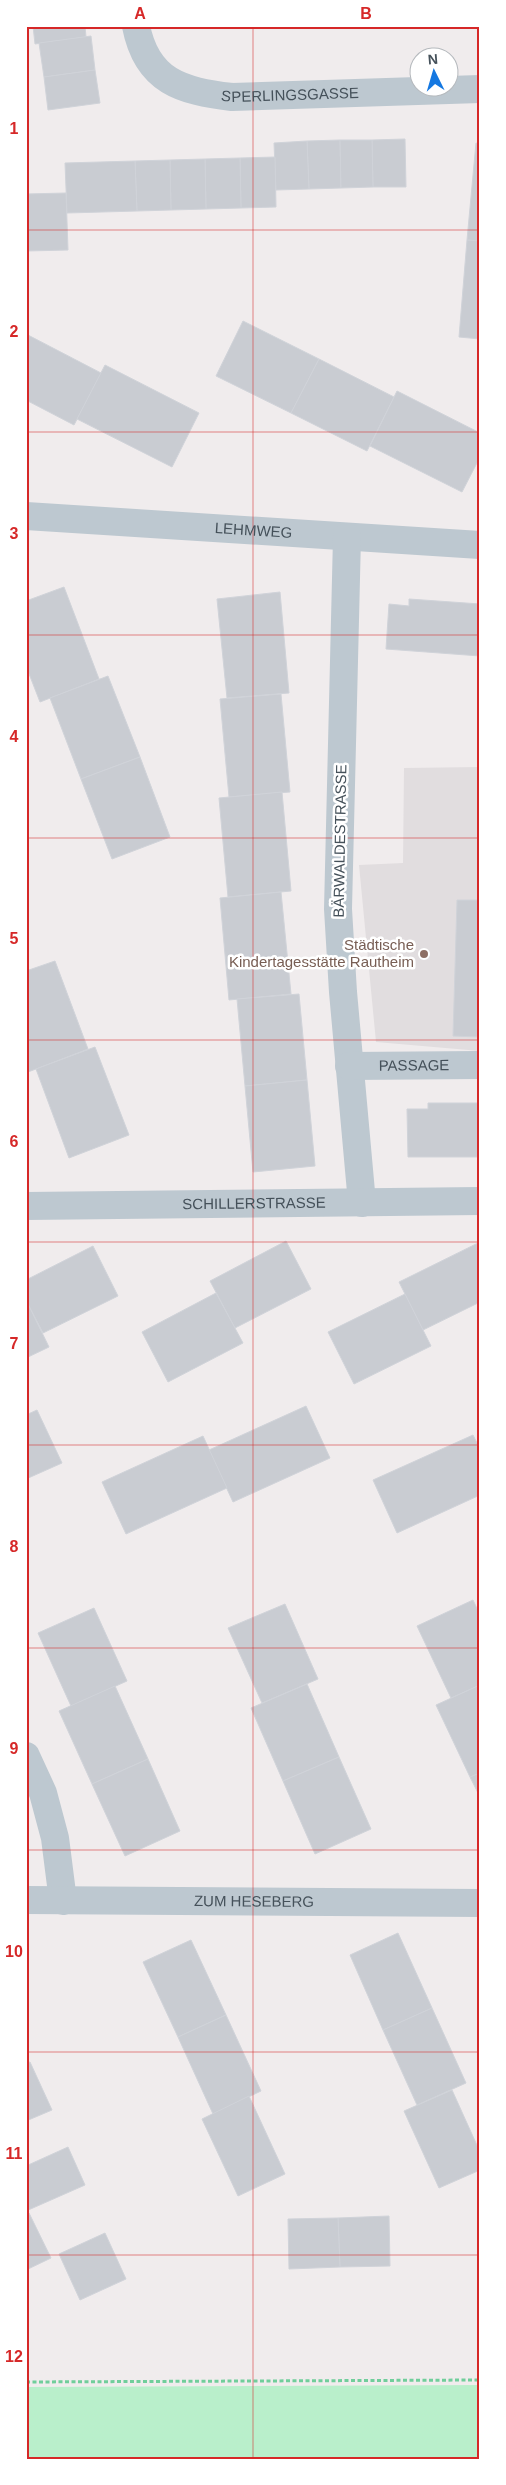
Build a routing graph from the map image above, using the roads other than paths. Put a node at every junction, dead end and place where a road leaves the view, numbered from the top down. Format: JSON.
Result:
{"nodes":[{"id":1,"x":136,"y":26,"type":"edge"},
{"id":2,"x":480,"y":89,"type":"edge"},
{"id":3,"x":26,"y":516,"type":"edge"},
{"id":4,"x":347,"y":538,"type":"junction"},
{"id":5,"x":480,"y":545,"type":"edge"},
{"id":6,"x":480,"y":1065,"type":"edge"},
{"id":7,"x":350,"y":1066,"type":"junction"},
{"id":8,"x":480,"y":1201,"type":"edge"},
{"id":9,"x":362,"y":1203,"type":"junction"},
{"id":10,"x":26,"y":1206,"type":"edge"},
{"id":11,"x":26,"y":1756,"type":"edge"},
{"id":12,"x":26,"y":1900,"type":"edge"},
{"id":13,"x":63,"y":1901,"type":"junction"},
{"id":14,"x":480,"y":1902,"type":"edge"}],
"edges":[{"from":1,"to":2,"type":"street","name":"SPERLINGSGASSE"},
{"from":3,"to":4,"type":"street","name":"LEHMWEG"},
{"from":4,"to":5,"type":"street","name":"LEHMWEG"},
{"from":4,"to":7,"type":"street","name":"BÄRWALDESTRASSE"},
{"from":6,"to":7,"type":"street","name":"PASSAGE"},
{"from":7,"to":9,"type":"street","name":"BÄRWALDESTRASSE"},
{"from":8,"to":9,"type":"street","name":"SCHILLERSTRASSE"},
{"from":9,"to":10,"type":"street","name":"SCHILLERSTRASSE"},
{"from":11,"to":13,"type":"street"},
{"from":12,"to":13,"type":"street","name":"ZUM HESEBERG"},
{"from":13,"to":14,"type":"street","name":"ZUM HESEBERG"}]}
